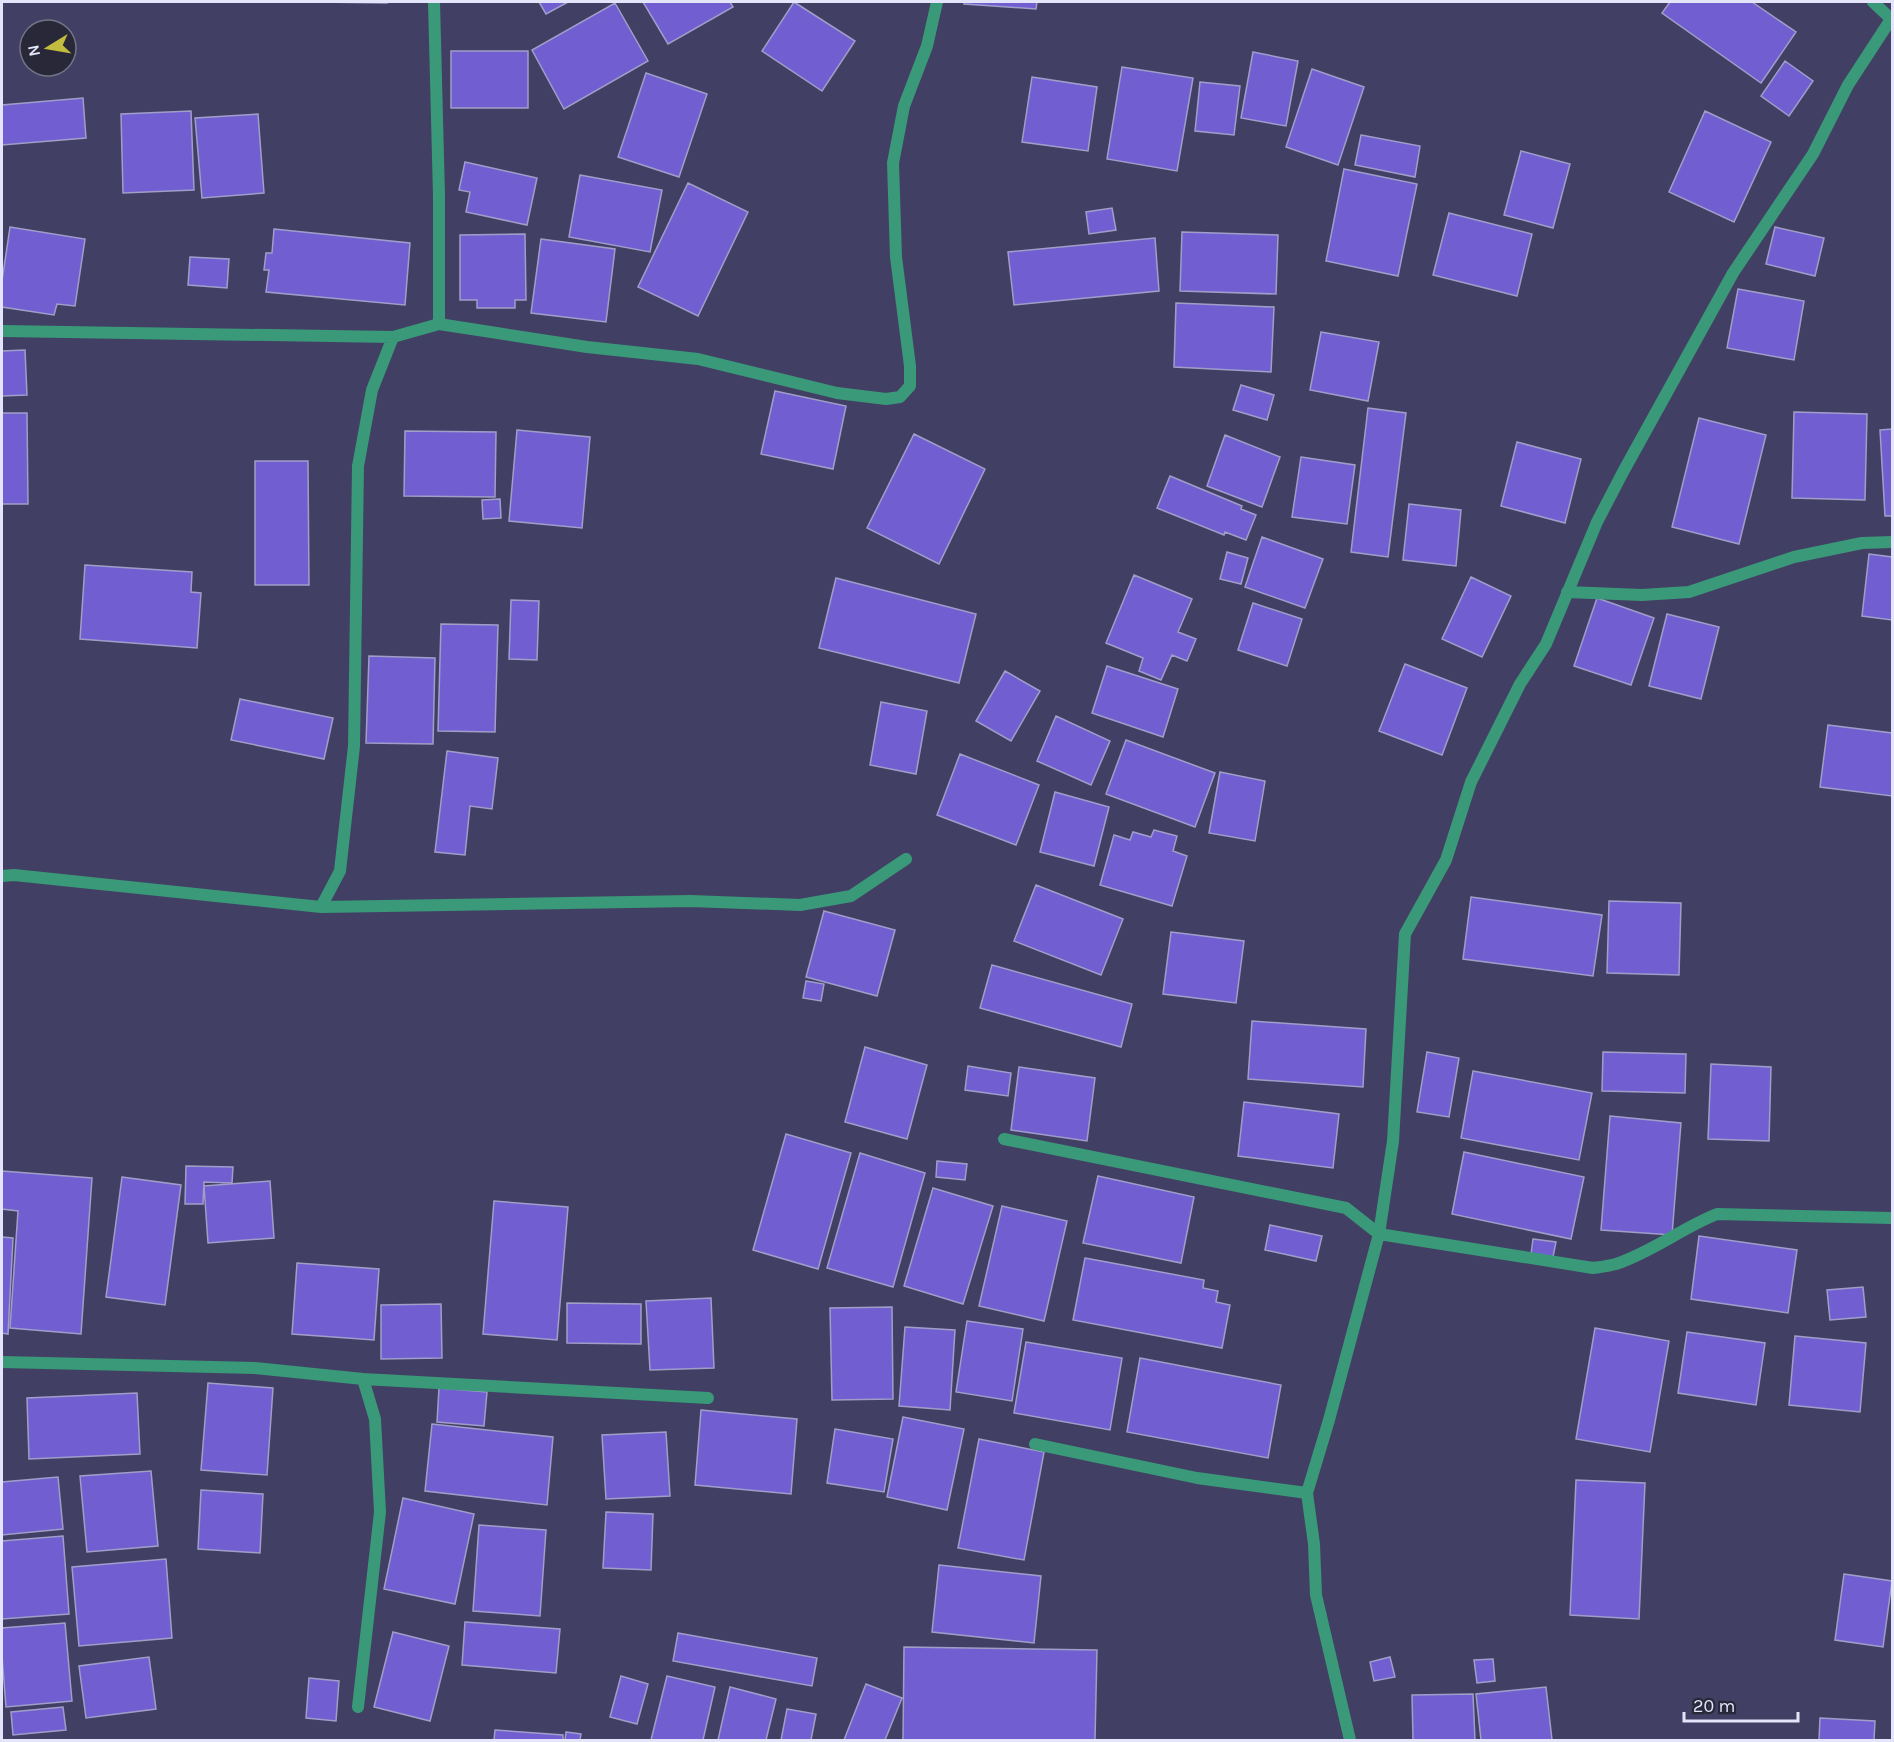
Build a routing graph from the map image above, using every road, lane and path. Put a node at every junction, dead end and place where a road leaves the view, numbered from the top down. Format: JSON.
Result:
{"nodes":[{"id":1,"x":434,"y":2,"type":"edge"},
{"id":2,"x":937,"y":2,"type":"edge"},
{"id":3,"x":1873,"y":2,"type":"edge"},
{"id":4,"x":439,"y":324,"type":"junction"},
{"id":5,"x":2,"y":331,"type":"edge"},
{"id":6,"x":393,"y":337,"type":"junction"},
{"id":7,"x":1893,"y":543,"type":"edge"},
{"id":8,"x":1567,"y":592,"type":"junction"},
{"id":9,"x":906,"y":859,"type":"dead end"},
{"id":10,"x":2,"y":876,"type":"edge"},
{"id":11,"x":321,"y":908,"type":"junction"},
{"id":12,"x":1004,"y":1139,"type":"dead end"},
{"id":13,"x":1893,"y":1218,"type":"edge"},
{"id":14,"x":1379,"y":1234,"type":"junction"},
{"id":15,"x":2,"y":1362,"type":"edge"},
{"id":16,"x":363,"y":1379,"type":"junction"},
{"id":17,"x":708,"y":1398,"type":"dead end"},
{"id":18,"x":1035,"y":1444,"type":"dead end"},
{"id":19,"x":1307,"y":1493,"type":"junction"},
{"id":20,"x":358,"y":1707,"type":"dead end"},
{"id":21,"x":1350,"y":1740,"type":"edge"}],
"edges":[{"from":1,"to":4,"type":"street"},
{"from":2,"to":4,"type":"street"},
{"from":3,"to":8,"type":"street"},
{"from":4,"to":6,"type":"street"},
{"from":5,"to":6,"type":"street"},
{"from":6,"to":11,"type":"street"},
{"from":7,"to":8,"type":"street"},
{"from":8,"to":14,"type":"street"},
{"from":9,"to":11,"type":"street"},
{"from":10,"to":11,"type":"street"},
{"from":12,"to":14,"type":"street"},
{"from":13,"to":14,"type":"street"},
{"from":14,"to":19,"type":"street"},
{"from":15,"to":16,"type":"street"},
{"from":16,"to":17,"type":"street"},
{"from":16,"to":20,"type":"street"},
{"from":18,"to":19,"type":"street"},
{"from":19,"to":21,"type":"street"}]}
